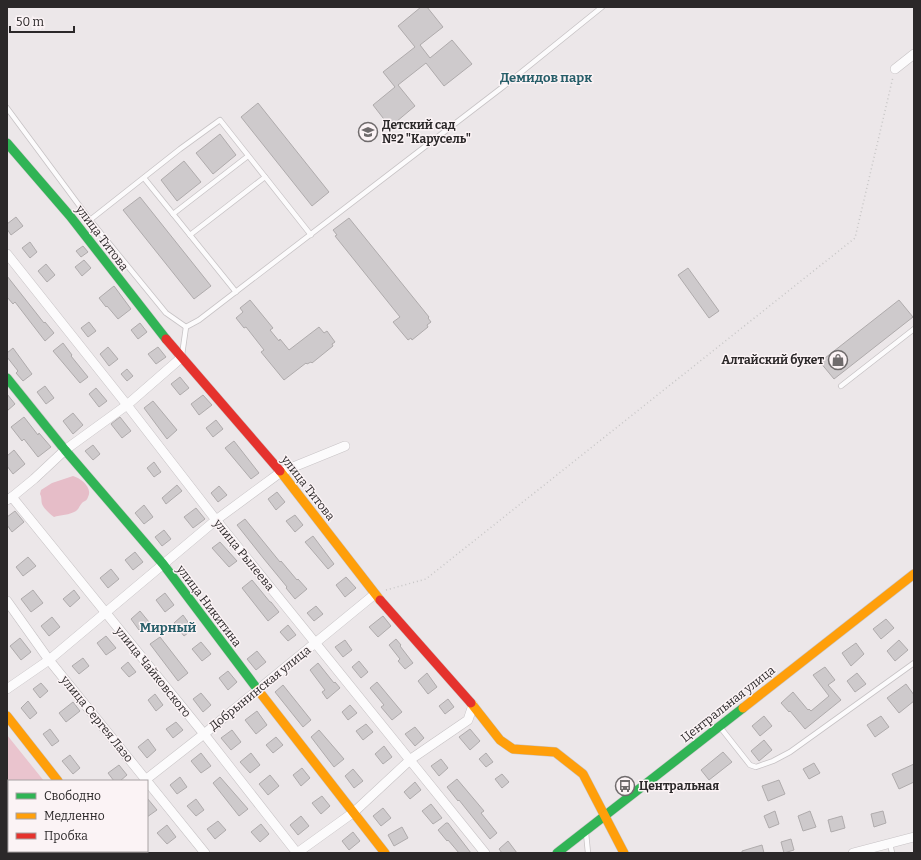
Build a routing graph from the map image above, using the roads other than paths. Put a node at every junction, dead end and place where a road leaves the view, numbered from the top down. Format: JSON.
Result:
{"nodes":[{"id":1,"x":602,"y":7,"type":"edge"},
{"id":2,"x":914,"y":54,"type":"edge"},
{"id":3,"x":895,"y":69,"type":"road end"},
{"id":4,"x":7,"y":108,"type":"edge"},
{"id":5,"x":7,"y":143,"type":"edge"},
{"id":6,"x":248,"y":156,"type":"junction"},
{"id":7,"x":265,"y":177,"type":"junction"},
{"id":8,"x":144,"y":178,"type":"junction"},
{"id":9,"x":173,"y":214,"type":"junction"},
{"id":10,"x":90,"y":220,"type":"junction"},
{"id":11,"x":311,"y":234,"type":"junction"},
{"id":12,"x":190,"y":235,"type":"junction"},
{"id":13,"x":7,"y":254,"type":"edge"},
{"id":14,"x":236,"y":292,"type":"junction"},
{"id":15,"x":186,"y":327,"type":"junction"},
{"id":16,"x":914,"y":328,"type":"edge"},
{"id":17,"x":181,"y":358,"type":"junction"},
{"id":18,"x":7,"y":378,"type":"edge"},
{"id":19,"x":841,"y":386,"type":"dead end"},
{"id":20,"x":127,"y":405,"type":"junction"},
{"id":21,"x":345,"y":446,"type":"dead end"},
{"id":22,"x":65,"y":450,"type":"junction"},
{"id":23,"x":280,"y":472,"type":"junction"},
{"id":24,"x":10,"y":499,"type":"edge"},
{"id":25,"x":216,"y":520,"type":"junction"},
{"id":26,"x":163,"y":564,"type":"junction"},
{"id":27,"x":914,"y":574,"type":"edge"},
{"id":28,"x":375,"y":594,"type":"junction"},
{"id":29,"x":7,"y":601,"type":"edge"},
{"id":30,"x":106,"y":614,"type":"junction"},
{"id":31,"x":315,"y":643,"type":"junction"},
{"id":32,"x":49,"y":660,"type":"junction"},
{"id":33,"x":914,"y":663,"type":"edge"},
{"id":34,"x":7,"y":689,"type":"edge"},
{"id":35,"x":257,"y":689,"type":"junction"},
{"id":36,"x":473,"y":704,"type":"junction"},
{"id":37,"x":7,"y":716,"type":"edge"},
{"id":38,"x":719,"y":726,"type":"junction"},
{"id":39,"x":204,"y":734,"type":"junction"},
{"id":40,"x":411,"y":759,"type":"junction"},
{"id":41,"x":57,"y":780,"type":"edge"},
{"id":42,"x":145,"y":780,"type":"edge"},
{"id":43,"x":148,"y":784,"type":"edge"},
{"id":44,"x":354,"y":812,"type":"junction"},
{"id":45,"x":604,"y":816,"type":"junction"},
{"id":46,"x":586,"y":832,"type":"junction"},
{"id":47,"x":914,"y":837,"type":"edge"},
{"id":48,"x":890,"y":843,"type":"junction"},
{"id":49,"x":205,"y":853,"type":"edge"},
{"id":50,"x":297,"y":853,"type":"edge"},
{"id":51,"x":385,"y":853,"type":"edge"},
{"id":52,"x":485,"y":853,"type":"edge"},
{"id":53,"x":557,"y":853,"type":"edge"},
{"id":54,"x":588,"y":853,"type":"edge"},
{"id":55,"x":624,"y":853,"type":"edge"},
{"id":56,"x":853,"y":853,"type":"edge"},
{"id":57,"x":892,"y":853,"type":"edge"}],
"edges":[{"from":1,"to":11,"type":"lane"},
{"from":2,"to":3,"type":"street"},
{"from":4,"to":10,"type":"lane"},
{"from":5,"to":17,"type":"street","name":"улица Титова"},
{"from":6,"to":7,"type":"lane"},
{"from":6,"to":8,"type":"lane"},
{"from":6,"to":9,"type":"lane"},
{"from":7,"to":11,"type":"lane"},
{"from":7,"to":12,"type":"lane"},
{"from":8,"to":9,"type":"lane"},
{"from":8,"to":10,"type":"lane"},
{"from":9,"to":12,"type":"lane"},
{"from":10,"to":15,"type":"lane"},
{"from":11,"to":14,"type":"lane"},
{"from":12,"to":14,"type":"lane"},
{"from":13,"to":20,"type":"street","name":"улица Рылеева"},
{"from":14,"to":15,"type":"lane"},
{"from":15,"to":17,"type":"lane"},
{"from":16,"to":19,"type":"lane"},
{"from":17,"to":20,"type":"street"},
{"from":17,"to":23,"type":"street","name":"улица Титова"},
{"from":18,"to":22,"type":"street","name":"улица Никитина"},
{"from":20,"to":22,"type":"street"},
{"from":20,"to":25,"type":"street","name":"улица Рылеева"},
{"from":21,"to":23,"type":"street"},
{"from":22,"to":24,"type":"street"},
{"from":22,"to":26,"type":"street","name":"улица Никитина"},
{"from":23,"to":25,"type":"street"},
{"from":23,"to":28,"type":"street","name":"улица Титова"},
{"from":24,"to":30,"type":"street","name":"улица Чайковского"},
{"from":25,"to":26,"type":"street"},
{"from":25,"to":31,"type":"street","name":"улица Рылеева"},
{"from":26,"to":30,"type":"street"},
{"from":26,"to":35,"type":"street","name":"улица Никитина"},
{"from":27,"to":38,"type":"street","name":"Центральная улица"},
{"from":28,"to":31,"type":"street","name":"Добрынинская улица"},
{"from":28,"to":36,"type":"street","name":"улица Титова"},
{"from":29,"to":32,"type":"street","name":"улица Сергея Лазо"},
{"from":30,"to":32,"type":"street"},
{"from":30,"to":39,"type":"street","name":"улица Чайковского"},
{"from":31,"to":35,"type":"street","name":"Добрынинская улица"},
{"from":31,"to":40,"type":"street","name":"улица Рылеева"},
{"from":32,"to":34,"type":"street"},
{"from":32,"to":42,"type":"street","name":"улица Сергея Лазо"},
{"from":33,"to":38,"type":"lane"},
{"from":35,"to":39,"type":"street","name":"Добрынинская улица"},
{"from":35,"to":44,"type":"street","name":"улица Никитина"},
{"from":36,"to":40,"type":"street"},
{"from":36,"to":45,"type":"street","name":"улица Титова"},
{"from":37,"to":41,"type":"street"},
{"from":38,"to":45,"type":"street","name":"Центральная улица"},
{"from":39,"to":42,"type":"street","name":"Добрынинская улица"},
{"from":39,"to":50,"type":"street","name":"улица Чайковского"},
{"from":40,"to":44,"type":"street"},
{"from":40,"to":52,"type":"street","name":"улица Рылеева"},
{"from":43,"to":49,"type":"street","name":"улица Сергея Лазо"},
{"from":44,"to":50,"type":"street"},
{"from":44,"to":51,"type":"street","name":"улица Никитина"},
{"from":45,"to":46,"type":"street","name":"Центральная улица"},
{"from":45,"to":55,"type":"street","name":"улица Титова"},
{"from":46,"to":53,"type":"street","name":"Центральная улица"},
{"from":46,"to":54,"type":"lane"},
{"from":47,"to":48,"type":"street"},
{"from":48,"to":56,"type":"street"},
{"from":48,"to":57,"type":"lane"}]}
